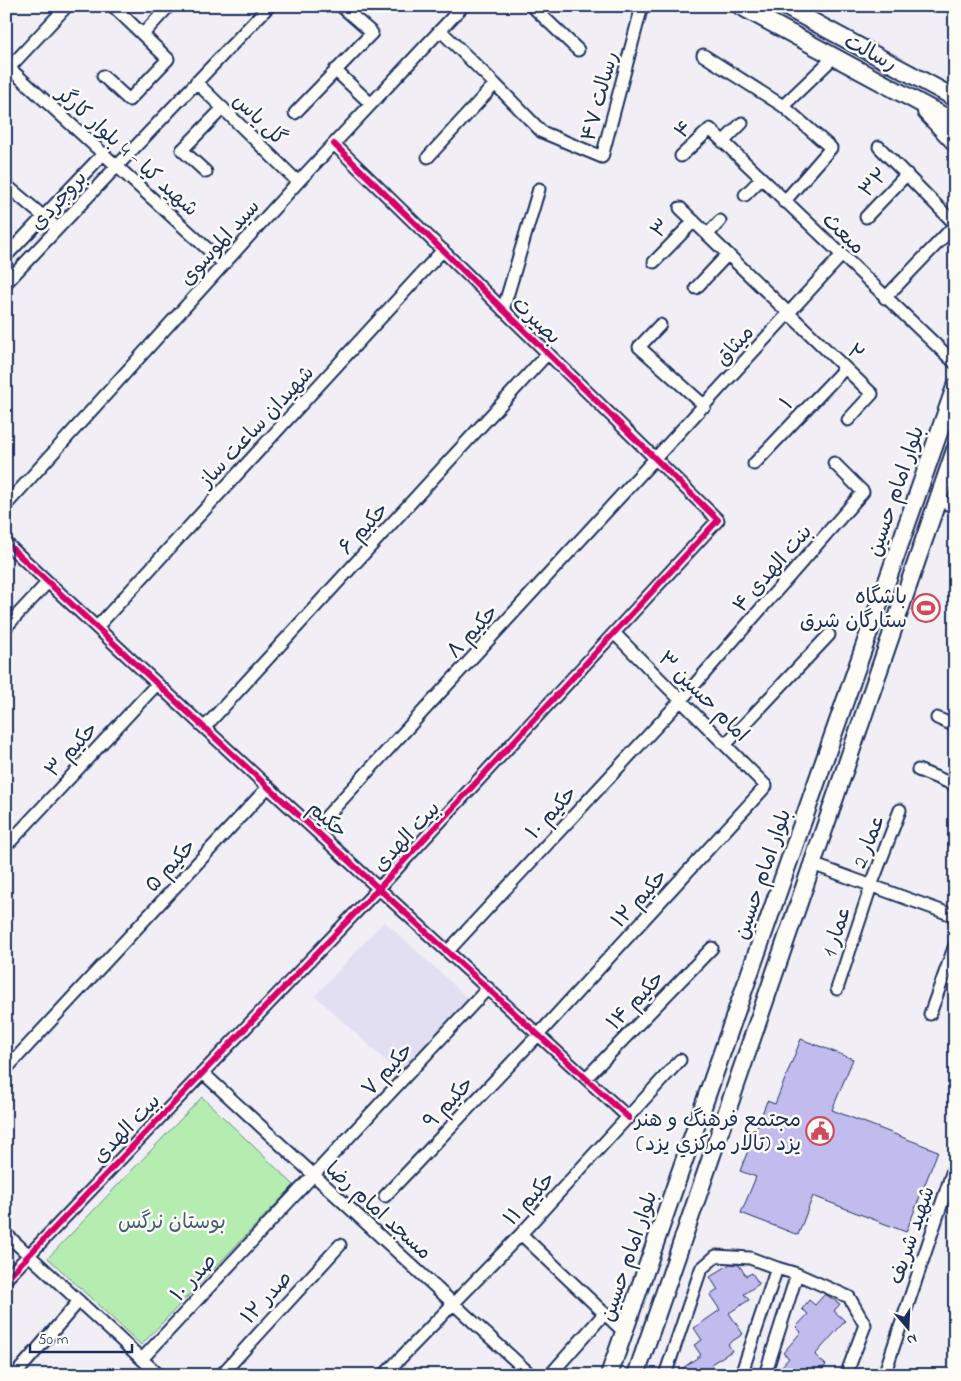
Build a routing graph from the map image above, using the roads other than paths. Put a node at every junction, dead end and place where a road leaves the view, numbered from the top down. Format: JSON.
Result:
{"nodes":[{"id":1,"x":68,"y":6,"type":"edge"},
{"id":2,"x":113,"y":6,"type":"edge"},
{"id":3,"x":169,"y":6,"type":"edge"},
{"id":4,"x":268,"y":6,"type":"edge"},
{"id":5,"x":341,"y":6,"type":"edge"},
{"id":6,"x":532,"y":6,"type":"edge"},
{"id":7,"x":642,"y":6,"type":"edge"},
{"id":8,"x":740,"y":6,"type":"edge"},
{"id":9,"x":784,"y":6,"type":"edge"},
{"id":10,"x":456,"y":9,"type":"edge"},
{"id":11,"x":440,"y":30,"type":"junction"},
{"id":12,"x":143,"y":34,"type":"junction"},
{"id":13,"x":578,"y":50,"type":"dead end"},
{"id":14,"x":703,"y":55,"type":"dead end"},
{"id":15,"x":834,"y":57,"type":"junction"},
{"id":16,"x":8,"y":66,"type":"edge"},
{"id":17,"x":336,"y":70,"type":"junction"},
{"id":18,"x":103,"y":76,"type":"dead end"},
{"id":19,"x":196,"y":82,"type":"junction"},
{"id":20,"x":495,"y":84,"type":"junction"},
{"id":21,"x":955,"y":98,"type":"edge"},
{"id":22,"x":914,"y":100,"type":"junction"},
{"id":23,"x":371,"y":104,"type":"junction"},
{"id":24,"x":783,"y":106,"type":"junction"},
{"id":25,"x":223,"y":108,"type":"junction"},
{"id":26,"x":295,"y":113,"type":"dead end"},
{"id":27,"x":955,"y":122,"type":"edge"},
{"id":28,"x":742,"y":123,"type":"dead end"},
{"id":29,"x":710,"y":129,"type":"joint"},
{"id":30,"x":723,"y":142,"type":"junction"},
{"id":31,"x":955,"y":143,"type":"edge"},
{"id":32,"x":334,"y":144,"type":"junction"},
{"id":33,"x":879,"y":147,"type":"dead end"},
{"id":34,"x":104,"y":153,"type":"junction"},
{"id":35,"x":681,"y":156,"type":"dead end"},
{"id":36,"x":428,"y":158,"type":"dead end"},
{"id":37,"x":117,"y":165,"type":"junction"},
{"id":38,"x":206,"y":172,"type":"dead end"},
{"id":39,"x":907,"y":174,"type":"junction"},
{"id":40,"x":761,"y":179,"type":"junction"},
{"id":41,"x":298,"y":182,"type":"junction"},
{"id":42,"x":6,"y":185,"type":"edge"},
{"id":43,"x":539,"y":189,"type":"dead end"},
{"id":44,"x":745,"y":195,"type":"dead end"},
{"id":45,"x":784,"y":202,"type":"junction"},
{"id":46,"x":680,"y":208,"type":"dead end"},
{"id":47,"x":43,"y":216,"type":"junction"},
{"id":48,"x":866,"y":216,"type":"dead end"},
{"id":49,"x":694,"y":220,"type":"junction"},
{"id":50,"x":720,"y":221,"type":"dead end"},
{"id":51,"x":955,"y":224,"type":"edge"},
{"id":52,"x":57,"y":228,"type":"junction"},
{"id":53,"x":708,"y":234,"type":"junction"},
{"id":54,"x":443,"y":250,"type":"junction"},
{"id":55,"x":728,"y":254,"type":"junction"},
{"id":56,"x":6,"y":256,"type":"edge"},
{"id":57,"x":841,"y":256,"type":"junction"},
{"id":58,"x":654,"y":262,"type":"dead end"},
{"id":59,"x":224,"y":264,"type":"junction"},
{"id":60,"x":6,"y":283,"type":"edge"},
{"id":61,"x":696,"y":288,"type":"dead end"},
{"id":62,"x":885,"y":298,"type":"junction"},
{"id":63,"x":504,"y":310,"type":"junction"},
{"id":64,"x":788,"y":314,"type":"junction"},
{"id":65,"x":660,"y":325,"type":"dead end"},
{"id":66,"x":548,"y":354,"type":"junction"},
{"id":67,"x":955,"y":363,"type":"edge"},
{"id":68,"x":845,"y":368,"type":"junction"},
{"id":69,"x":955,"y":386,"type":"edge"},
{"id":70,"x":705,"y":406,"type":"junction"},
{"id":71,"x":848,"y":420,"type":"dead end"},
{"id":72,"x":955,"y":450,"type":"edge"},
{"id":73,"x":656,"y":459,"type":"junction"},
{"id":74,"x":834,"y":463,"type":"dead end"},
{"id":75,"x":754,"y":464,"type":"dead end"},
{"id":76,"x":938,"y":500,"type":"junction"},
{"id":77,"x":6,"y":505,"type":"edge"},
{"id":78,"x":955,"y":506,"type":"edge"},
{"id":79,"x":718,"y":520,"type":"joint"},
{"id":80,"x":6,"y":543,"type":"edge"},
{"id":81,"x":48,"y":582,"type":"junction"},
{"id":82,"x":878,"y":607,"type":"junction"},
{"id":83,"x":898,"y":614,"type":"junction"},
{"id":84,"x":6,"y":627,"type":"edge"},
{"id":85,"x":97,"y":627,"type":"junction"},
{"id":86,"x":614,"y":633,"type":"junction"},
{"id":87,"x":829,"y":635,"type":"dead end"},
{"id":88,"x":157,"y":684,"type":"junction"},
{"id":89,"x":682,"y":699,"type":"junction"},
{"id":90,"x":937,"y":718,"type":"dead end"},
{"id":91,"x":955,"y":726,"type":"edge"},
{"id":92,"x":205,"y":727,"type":"junction"},
{"id":93,"x":726,"y":744,"type":"junction"},
{"id":94,"x":918,"y":770,"type":"dead end"},
{"id":95,"x":766,"y":786,"type":"joint"},
{"id":96,"x":955,"y":786,"type":"edge"},
{"id":97,"x":268,"y":787,"type":"junction"},
{"id":98,"x":900,"y":810,"type":"dead end"},
{"id":99,"x":315,"y":829,"type":"junction"},
{"id":100,"x":12,"y":841,"type":"dead end"},
{"id":101,"x":812,"y":864,"type":"junction"},
{"id":102,"x":871,"y":886,"type":"junction"},
{"id":103,"x":379,"y":888,"type":"junction"},
{"id":104,"x":955,"y":916,"type":"edge"},
{"id":105,"x":955,"y":945,"type":"edge"},
{"id":106,"x":712,"y":948,"type":"dead end"},
{"id":107,"x":448,"y":951,"type":"junction"},
{"id":108,"x":488,"y":988,"type":"junction"},
{"id":109,"x":837,"y":989,"type":"dead end"},
{"id":110,"x":930,"y":1014,"type":"dead end"},
{"id":111,"x":539,"y":1034,"type":"junction"},
{"id":112,"x":680,"y":1060,"type":"dead end"},
{"id":113,"x":6,"y":1069,"type":"edge"},
{"id":114,"x":203,"y":1073,"type":"junction"},
{"id":115,"x":586,"y":1078,"type":"junction"},
{"id":116,"x":629,"y":1118,"type":"junction"},
{"id":117,"x":955,"y":1164,"type":"edge"},
{"id":118,"x":313,"y":1176,"type":"junction"},
{"id":119,"x":386,"y":1196,"type":"dead end"},
{"id":120,"x":6,"y":1234,"type":"edge"},
{"id":121,"x":521,"y":1234,"type":"junction"},
{"id":122,"x":340,"y":1245,"type":"dead end"},
{"id":123,"x":28,"y":1254,"type":"junction"},
{"id":124,"x":777,"y":1268,"type":"junction"},
{"id":125,"x":797,"y":1274,"type":"junction"},
{"id":126,"x":6,"y":1279,"type":"edge"},
{"id":127,"x":79,"y":1301,"type":"junction"},
{"id":128,"x":453,"y":1301,"type":"junction"},
{"id":129,"x":604,"y":1314,"type":"junction"},
{"id":130,"x":624,"y":1332,"type":"junction"},
{"id":131,"x":648,"y":1341,"type":"junction"},
{"id":132,"x":142,"y":1359,"type":"junction"},
{"id":133,"x":386,"y":1374,"type":"edge"},
{"id":134,"x":15,"y":1375,"type":"edge"},
{"id":135,"x":159,"y":1375,"type":"edge"},
{"id":136,"x":221,"y":1375,"type":"edge"},
{"id":137,"x":530,"y":1375,"type":"edge"},
{"id":138,"x":550,"y":1375,"type":"edge"},
{"id":139,"x":609,"y":1375,"type":"edge"},
{"id":140,"x":636,"y":1375,"type":"edge"},
{"id":141,"x":665,"y":1375,"type":"edge"},
{"id":142,"x":741,"y":1375,"type":"edge"},
{"id":143,"x":765,"y":1375,"type":"edge"},
{"id":144,"x":846,"y":1375,"type":"edge"},
{"id":145,"x":884,"y":1375,"type":"edge"}],
"edges":[{"from":1,"to":16,"type":"street"},
{"from":2,"to":12,"type":"street"},
{"from":3,"to":12,"type":"street"},
{"from":4,"to":19,"type":"street","name":"بروجردی"},
{"from":5,"to":17,"type":"street"},
{"from":6,"to":13,"type":"street"},
{"from":7,"to":20,"type":"street","name":"رسالت ۴۷"},
{"from":8,"to":15,"type":"main road","name":"رسالت"},
{"from":9,"to":21,"type":"main road","name":"رسالت"},
{"from":10,"to":11,"type":"street","name":"سید الموسوی"},
{"from":11,"to":20,"type":"street"},
{"from":11,"to":23,"type":"street","name":"سید الموسوی"},
{"from":12,"to":18,"type":"street"},
{"from":14,"to":24,"type":"street"},
{"from":15,"to":22,"type":"main road","name":"رسالت"},
{"from":15,"to":24,"type":"street"},
{"from":16,"to":34,"type":"street","name":"شهید کیا - 4 بلوار کارگر"},
{"from":17,"to":23,"type":"street"},
{"from":17,"to":26,"type":"street"},
{"from":19,"to":25,"type":"street","name":"گل یاس"},
{"from":19,"to":37,"type":"street","name":"بروجردی"},
{"from":20,"to":36,"type":"street"},
{"from":22,"to":27,"type":"main road","name":"رسالت"},
{"from":22,"to":31,"type":"main road"},
{"from":23,"to":32,"type":"street","name":"سید الموسوی"},
{"from":24,"to":45,"type":"street"},
{"from":25,"to":38,"type":"street"},
{"from":25,"to":41,"type":"street","name":"گل یاس"},
{"from":28,"to":30,"type":"street"},
{"from":29,"to":30,"type":"street","name":"مبعث"},
{"from":29,"to":35,"type":"street","name":"۴"},
{"from":30,"to":40,"type":"street","name":"مبعث"},
{"from":32,"to":41,"type":"street","name":"سید الموسوی"},
{"from":32,"to":54,"type":"street","name":"بصیرت"},
{"from":33,"to":39,"type":"street"},
{"from":34,"to":37,"type":"street","name":"شهید کیا - 4 بلوار کارگر"},
{"from":34,"to":47,"type":"street","name":"بروجردی"},
{"from":37,"to":52,"type":"street","name":"بروجردی"},
{"from":37,"to":59,"type":"street","name":"شهید کیا - 4 بلوار کارگر"},
{"from":39,"to":48,"type":"street","name":"۳۲"},
{"from":39,"to":51,"type":"street"},
{"from":40,"to":44,"type":"street"},
{"from":40,"to":45,"type":"street","name":"مبعث"},
{"from":41,"to":59,"type":"street","name":"سید الموسوی"},
{"from":42,"to":47,"type":"street"},
{"from":43,"to":63,"type":"street"},
{"from":45,"to":57,"type":"street","name":"مبعث"},
{"from":46,"to":49,"type":"street","name":"۲"},
{"from":47,"to":52,"type":"street"},
{"from":47,"to":56,"type":"street","name":"بروجردی"},
{"from":49,"to":53,"type":"street","name":"۲"},
{"from":49,"to":58,"type":"street","name":"۳"},
{"from":50,"to":53,"type":"street"},
{"from":51,"to":62,"type":"street"},
{"from":52,"to":60,"type":"street","name":"بروجردی"},
{"from":53,"to":55,"type":"street","name":"۲"},
{"from":54,"to":63,"type":"street","name":"بصیرت"},
{"from":54,"to":85,"type":"street","name":"شهیدان ساعت ساز"},
{"from":55,"to":61,"type":"street"},
{"from":55,"to":64,"type":"street","name":"۲"},
{"from":57,"to":62,"type":"street","name":"مبعث"},
{"from":57,"to":64,"type":"street","name":"میثاق"},
{"from":59,"to":77,"type":"street","name":"سید الموسوی"},
{"from":62,"to":67,"type":"street","name":"مبعث"},
{"from":63,"to":66,"type":"street","name":"بصیرت"},
{"from":64,"to":68,"type":"street","name":"۲"},
{"from":64,"to":70,"type":"street","name":"میثاق"},
{"from":65,"to":70,"type":"street"},
{"from":66,"to":73,"type":"street","name":"بصیرت"},
{"from":66,"to":92,"type":"street","name":"حکیم ۶"},
{"from":68,"to":71,"type":"street","name":"۲"},
{"from":68,"to":75,"type":"street","name":"۱"},
{"from":69,"to":82,"type":"main road","name":"بلوار امام حسین"},
{"from":70,"to":73,"type":"street","name":"میثاق"},
{"from":72,"to":76,"type":"main road","name":"بلوار امام حسین"},
{"from":73,"to":79,"type":"street","name":"بصیرت"},
{"from":73,"to":99,"type":"street","name":"حکیم ۸"},
{"from":74,"to":89,"type":"street","name":"بنت الهدی ۴"},
{"from":76,"to":78,"type":"street"},
{"from":76,"to":83,"type":"main road","name":"بلوار امام حسین"},
{"from":79,"to":86,"type":"street","name":"بیت الهدی"},
{"from":80,"to":81,"type":"street","name":"حکیم"},
{"from":81,"to":84,"type":"street"},
{"from":81,"to":85,"type":"street","name":"حکیم"},
{"from":82,"to":83,"type":"main road"},
{"from":82,"to":130,"type":"main road","name":"بلوار امام حسین"},
{"from":83,"to":101,"type":"main road","name":"بلوار امام حسین"},
{"from":85,"to":88,"type":"street","name":"حکیم"},
{"from":86,"to":89,"type":"street","name":"امام حسین ۳"},
{"from":86,"to":103,"type":"street","name":"بیت الهدی"},
{"from":87,"to":93,"type":"street"},
{"from":88,"to":92,"type":"street","name":"حکیم"},
{"from":88,"to":100,"type":"street","name":"حکیم ۳"},
{"from":89,"to":93,"type":"street","name":"امام حسین ۳"},
{"from":89,"to":107,"type":"street","name":"حکیم ۱۰"},
{"from":90,"to":91,"type":"street"},
{"from":92,"to":97,"type":"street","name":"حکیم"},
{"from":93,"to":95,"type":"street","name":"امام حسین ۳"},
{"from":94,"to":96,"type":"street"},
{"from":95,"to":111,"type":"street","name":"حکیم ۱۲"},
{"from":97,"to":99,"type":"street","name":"حکیم"},
{"from":97,"to":113,"type":"street","name":"حکیم ۵"},
{"from":98,"to":102,"type":"street","name":"عمار 2"},
{"from":99,"to":103,"type":"street","name":"حکیم"},
{"from":101,"to":102,"type":"street"},
{"from":101,"to":131,"type":"main road","name":"بلوار امام حسین"},
{"from":102,"to":104,"type":"street"},
{"from":102,"to":109,"type":"street","name":"عمار 1"},
{"from":103,"to":107,"type":"street","name":"حکیم"},
{"from":103,"to":114,"type":"street","name":"بیت الهدی"},
{"from":105,"to":110,"type":"street"},
{"from":106,"to":115,"type":"street","name":"حکیم ۱۴"},
{"from":107,"to":108,"type":"street","name":"حکیم"},
{"from":108,"to":111,"type":"street","name":"حکیم"},
{"from":108,"to":118,"type":"street","name":"حکیم ۷"},
{"from":111,"to":115,"type":"street","name":"حکیم"},
{"from":111,"to":119,"type":"street","name":"حکیم ۹"},
{"from":112,"to":116,"type":"street","name":"حکیم ۱۱"},
{"from":114,"to":118,"type":"street","name":"مسجد امام رضا"},
{"from":114,"to":123,"type":"street","name":"بیت الهدی"},
{"from":115,"to":116,"type":"street","name":"حکیم"},
{"from":116,"to":121,"type":"street","name":"حکیم ۱۱"},
{"from":117,"to":145,"type":"street","name":"شهید شریف"},
{"from":118,"to":128,"type":"street","name":"مسجد امام رضا"},
{"from":118,"to":132,"type":"street","name":"صدر ۱۰"},
{"from":120,"to":123,"type":"street"},
{"from":121,"to":128,"type":"street","name":"حکیم ۱۱"},
{"from":121,"to":129,"type":"street"},
{"from":122,"to":136,"type":"street","name":"صدر ۱۲"},
{"from":123,"to":126,"type":"street","name":"بیت الهدی"},
{"from":123,"to":127,"type":"street"},
{"from":124,"to":125,"type":"street"},
{"from":124,"to":141,"type":"street"},
{"from":124,"to":142,"type":"street"},
{"from":125,"to":143,"type":"street"},
{"from":125,"to":144,"type":"street"},
{"from":127,"to":132,"type":"street"},
{"from":127,"to":134,"type":"street"},
{"from":128,"to":133,"type":"street","name":"حکیم ۱۱"},
{"from":128,"to":137,"type":"street","name":"مسجد امام رضا"},
{"from":129,"to":130,"type":"street"},
{"from":129,"to":138,"type":"street"},
{"from":130,"to":131,"type":"main road"},
{"from":130,"to":139,"type":"main road","name":"بلوار امام حسین"},
{"from":131,"to":140,"type":"main road","name":"بلوار امام حسین"},
{"from":132,"to":135,"type":"street"}]}
